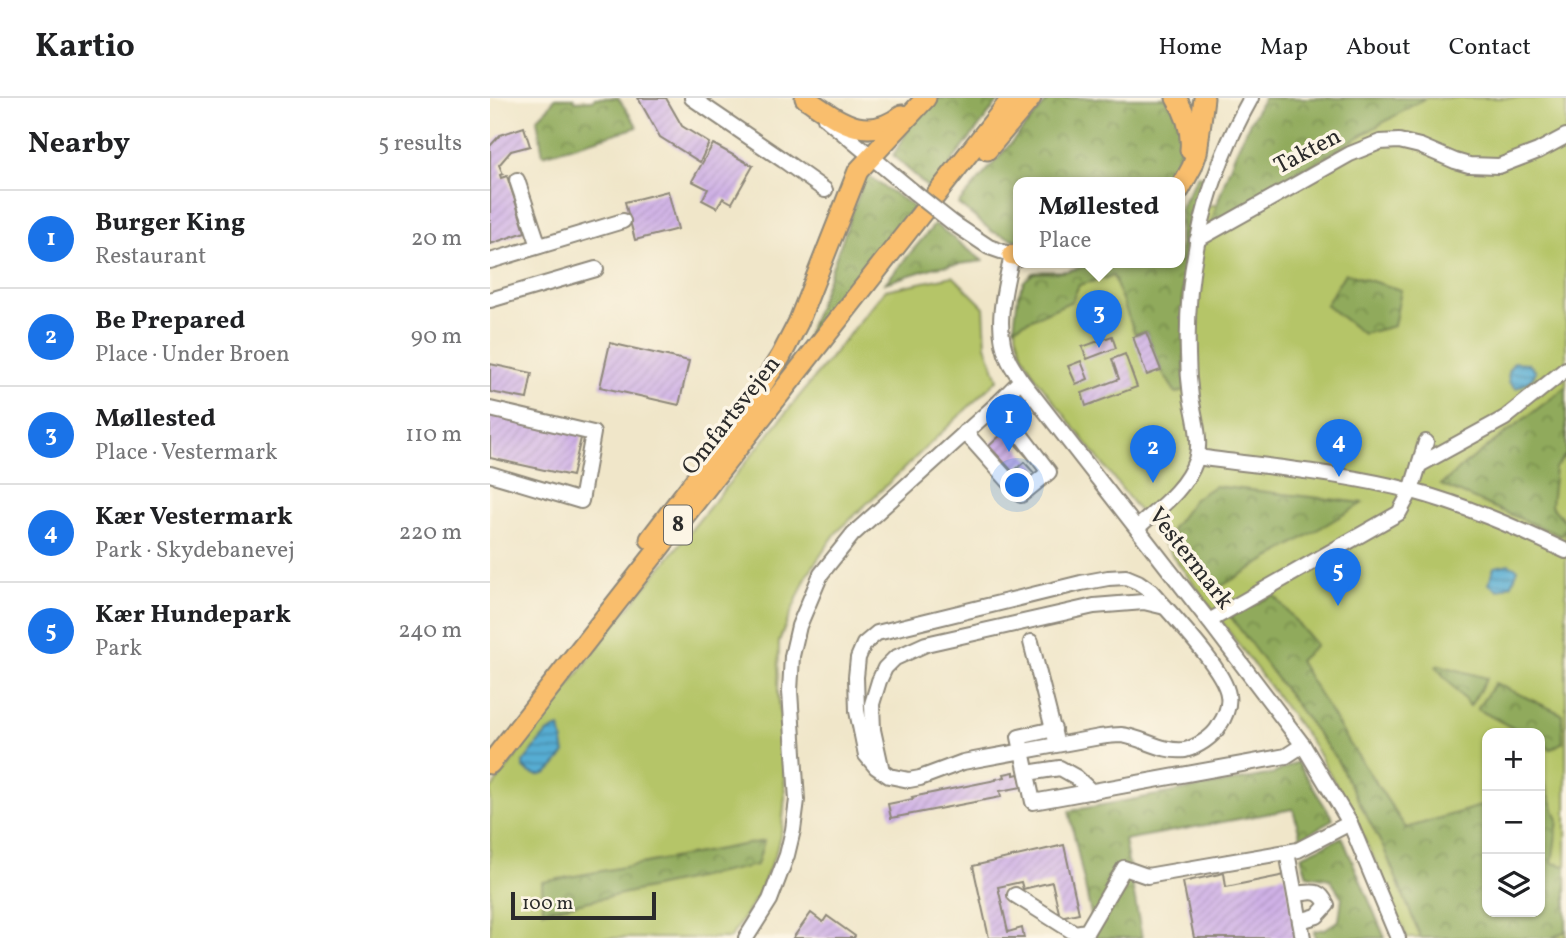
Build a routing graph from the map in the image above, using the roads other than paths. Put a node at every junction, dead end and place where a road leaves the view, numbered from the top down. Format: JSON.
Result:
{"nodes":[{"id":1,"x":692,"y":98,"type":"edge"},
{"id":2,"x":805,"y":98,"type":"edge"},
{"id":3,"x":924,"y":98,"type":"edge"},
{"id":4,"x":1012,"y":98,"type":"edge"},
{"id":5,"x":1031,"y":98,"type":"edge"},
{"id":6,"x":1177,"y":98,"type":"edge"},
{"id":7,"x":1204,"y":98,"type":"edge"},
{"id":8,"x":1251,"y":98,"type":"edge"},
{"id":9,"x":1566,"y":136,"type":"edge"},
{"id":10,"x":870,"y":157,"type":"junction"},
{"id":11,"x":1184,"y":177,"type":"edge"},
{"id":12,"x":1185,"y":179,"type":"edge"},
{"id":13,"x":517,"y":180,"type":"dead end"},
{"id":14,"x":825,"y":190,"type":"dead end"},
{"id":15,"x":623,"y":221,"type":"dead end"},
{"id":16,"x":1197,"y":240,"type":"junction"},
{"id":17,"x":539,"y":247,"type":"junction"},
{"id":18,"x":1013,"y":255,"type":"edge"},
{"id":19,"x":490,"y":261,"type":"edge"},
{"id":20,"x":1013,"y":265,"type":"edge"},
{"id":21,"x":596,"y":269,"type":"dead end"},
{"id":22,"x":865,"y":286,"type":"junction"},
{"id":23,"x":490,"y":300,"type":"edge"},
{"id":24,"x":1566,"y":369,"type":"edge"},
{"id":25,"x":1021,"y":380,"type":"junction"},
{"id":26,"x":997,"y":404,"type":"junction"},
{"id":27,"x":490,"y":409,"type":"edge"},
{"id":28,"x":965,"y":432,"type":"junction"},
{"id":29,"x":1426,"y":442,"type":"dead end"},
{"id":30,"x":1197,"y":457,"type":"junction"},
{"id":31,"x":1419,"y":465,"type":"junction"},
{"id":32,"x":490,"y":474,"type":"edge"},
{"id":33,"x":1411,"y":491,"type":"junction"},
{"id":34,"x":1138,"y":528,"type":"junction"},
{"id":35,"x":1565,"y":549,"type":"edge"},
{"id":36,"x":1165,"y":607,"type":"junction"},
{"id":37,"x":1209,"y":621,"type":"junction"},
{"id":38,"x":1031,"y":642,"type":"dead end"},
{"id":39,"x":1054,"y":729,"type":"junction"},
{"id":40,"x":1057,"y":745,"type":"junction"},
{"id":41,"x":1303,"y":745,"type":"junction"},
{"id":42,"x":1022,"y":751,"type":"junction"},
{"id":43,"x":490,"y":762,"type":"edge"},
{"id":44,"x":882,"y":771,"type":"junction"},
{"id":45,"x":1027,"y":773,"type":"junction"},
{"id":46,"x":1092,"y":792,"type":"junction"},
{"id":47,"x":1350,"y":823,"type":"junction"},
{"id":48,"x":1287,"y":852,"type":"junction"},
{"id":49,"x":1295,"y":894,"type":"junction"},
{"id":50,"x":1015,"y":895,"type":"dead end"},
{"id":51,"x":1300,"y":921,"type":"junction"},
{"id":52,"x":746,"y":938,"type":"edge"},
{"id":53,"x":1303,"y":938,"type":"edge"},
{"id":54,"x":1398,"y":938,"type":"edge"}],
"edges":[{"from":1,"to":14,"type":"street"},
{"from":2,"to":3,"type":"highway"},
{"from":2,"to":10,"type":"street","name":"Vestermark"},
{"from":3,"to":10,"type":"highway"},
{"from":4,"to":22,"type":"highway","name":"Omfartsvejen","number":"8"},
{"from":5,"to":22,"type":"highway"},
{"from":6,"to":11,"type":"highway"},
{"from":7,"to":12,"type":"highway"},
{"from":8,"to":16,"type":"street"},
{"from":9,"to":16,"type":"street","name":"Takten"},
{"from":10,"to":18,"type":"street","name":"Vestermark","bridge":true},
{"from":10,"to":43,"type":"highway"},
{"from":13,"to":17,"type":"street"},
{"from":15,"to":17,"type":"street"},
{"from":16,"to":30,"type":"street"},
{"from":17,"to":19,"type":"street"},
{"from":20,"to":25,"type":"street","name":"Vestermark"},
{"from":21,"to":23,"type":"street"},
{"from":22,"to":43,"type":"highway","name":"Omfartsvejen","number":"8"},
{"from":24,"to":31,"type":"street"},
{"from":25,"to":26,"type":"street"},
{"from":25,"to":34,"type":"street","name":"Vestermark"},
{"from":26,"to":28,"type":"street"},
{"from":26,"to":28,"type":"street"},
{"from":27,"to":32,"type":"street"},
{"from":28,"to":52,"type":"street"},
{"from":29,"to":31,"type":"street"},
{"from":30,"to":33,"type":"street"},
{"from":30,"to":34,"type":"street"},
{"from":31,"to":33,"type":"street"},
{"from":33,"to":35,"type":"street"},
{"from":33,"to":37,"type":"street"},
{"from":34,"to":37,"type":"street","name":"Vestermark"},
{"from":36,"to":40,"type":"street"},
{"from":36,"to":44,"type":"street"},
{"from":36,"to":44,"type":"street"},
{"from":37,"to":41,"type":"street","name":"Vestermark"},
{"from":38,"to":39,"type":"street"},
{"from":39,"to":40,"type":"street"},
{"from":39,"to":42,"type":"street"},
{"from":40,"to":42,"type":"street"},
{"from":41,"to":46,"type":"street"},
{"from":41,"to":47,"type":"street","name":"Vestermark"},
{"from":42,"to":44,"type":"street"},
{"from":42,"to":45,"type":"street"},
{"from":45,"to":46,"type":"street"},
{"from":45,"to":46,"type":"street"},
{"from":47,"to":48,"type":"street"},
{"from":47,"to":54,"type":"street","name":"Vestermark"},
{"from":48,"to":49,"type":"street"},
{"from":48,"to":50,"type":"street"},
{"from":49,"to":51,"type":"street"},
{"from":49,"to":51,"type":"street"},
{"from":51,"to":53,"type":"street"}]}
